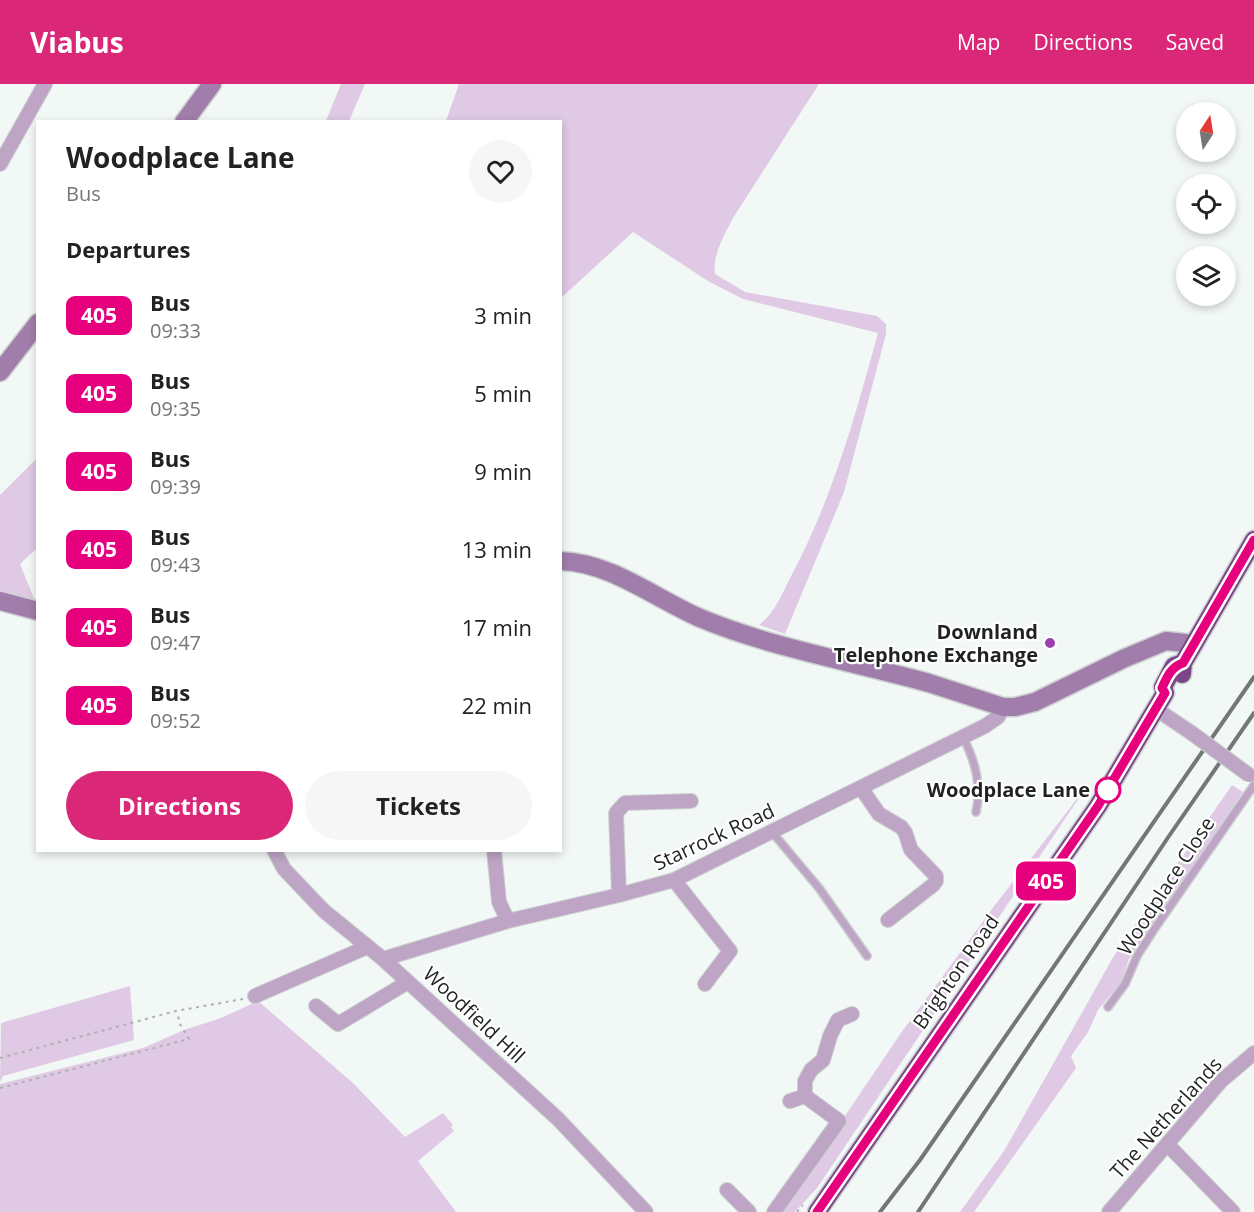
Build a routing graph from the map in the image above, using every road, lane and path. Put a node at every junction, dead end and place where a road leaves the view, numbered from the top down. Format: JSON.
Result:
{"nodes":[{"id":1,"x":45,"y":84,"type":"edge"},
{"id":2,"x":212,"y":84,"type":"edge"},
{"id":3,"x":185,"y":120,"type":"edge"},
{"id":4,"x":0,"y":164,"type":"edge"},
{"id":5,"x":36,"y":326,"type":"edge"},
{"id":6,"x":0,"y":372,"type":"edge"},
{"id":7,"x":1254,"y":540,"type":"edge"},
{"id":8,"x":562,"y":561,"type":"edge"},
{"id":9,"x":0,"y":602,"type":"edge"},
{"id":10,"x":36,"y":611,"type":"edge"},
{"id":11,"x":1194,"y":644,"type":"junction"},
{"id":12,"x":1160,"y":701,"type":"junction"},
{"id":13,"x":1003,"y":707,"type":"junction"},
{"id":14,"x":963,"y":736,"type":"junction"},
{"id":15,"x":1252,"y":780,"type":"edge"},
{"id":16,"x":861,"y":788,"type":"junction"},
{"id":17,"x":691,"y":801,"type":"dead end"},
{"id":18,"x":976,"y":812,"type":"dead end"},
{"id":19,"x":772,"y":832,"type":"junction"},
{"id":20,"x":275,"y":852,"type":"edge"},
{"id":21,"x":495,"y":852,"type":"edge"},
{"id":22,"x":674,"y":880,"type":"junction"},
{"id":23,"x":619,"y":895,"type":"junction"},
{"id":24,"x":888,"y":920,"type":"dead end"},
{"id":25,"x":508,"y":921,"type":"junction"},
{"id":26,"x":367,"y":947,"type":"junction"},
{"id":27,"x":867,"y":956,"type":"dead end"},
{"id":28,"x":383,"y":958,"type":"junction"},
{"id":29,"x":408,"y":981,"type":"junction"},
{"id":30,"x":705,"y":984,"type":"dead end"},
{"id":31,"x":255,"y":996,"type":"joint"},
{"id":32,"x":316,"y":1006,"type":"dead end"},
{"id":33,"x":1108,"y":1007,"type":"dead end"},
{"id":34,"x":176,"y":1011,"type":"junction"},
{"id":35,"x":852,"y":1014,"type":"dead end"},
{"id":36,"x":1254,"y":1053,"type":"edge"},
{"id":37,"x":0,"y":1058,"type":"edge"},
{"id":38,"x":0,"y":1088,"type":"edge"},
{"id":39,"x":805,"y":1096,"type":"junction"},
{"id":40,"x":790,"y":1101,"type":"dead end"},
{"id":41,"x":1167,"y":1144,"type":"junction"},
{"id":42,"x":727,"y":1190,"type":"dead end"},
{"id":43,"x":646,"y":1212,"type":"edge"},
{"id":44,"x":750,"y":1212,"type":"edge"},
{"id":45,"x":774,"y":1212,"type":"edge"},
{"id":46,"x":817,"y":1212,"type":"edge"},
{"id":47,"x":1109,"y":1212,"type":"edge"},
{"id":48,"x":1233,"y":1212,"type":"edge"}],
"edges":[{"from":1,"to":4,"type":"street"},
{"from":2,"to":3,"type":"street"},
{"from":5,"to":6,"type":"street"},
{"from":7,"to":11,"type":"highway","name":"Brighton Road"},
{"from":8,"to":13,"type":"street"},
{"from":9,"to":10,"type":"street"},
{"from":11,"to":12,"type":"highway","name":"Brighton Road"},
{"from":11,"to":13,"type":"street"},
{"from":12,"to":15,"type":"street","bridge":true},
{"from":12,"to":46,"type":"highway","name":"Brighton Road"},
{"from":13,"to":14,"type":"street","name":"Starrock Road"},
{"from":14,"to":16,"type":"street","name":"Starrock Road"},
{"from":14,"to":18,"type":"lane"},
{"from":15,"to":33,"type":"lane","name":"Woodplace Close"},
{"from":16,"to":19,"type":"street","name":"Starrock Road"},
{"from":16,"to":24,"type":"street"},
{"from":17,"to":23,"type":"street"},
{"from":19,"to":22,"type":"street","name":"Starrock Road"},
{"from":19,"to":27,"type":"lane"},
{"from":20,"to":26,"type":"street","name":"Woodfield Hill"},
{"from":21,"to":25,"type":"street"},
{"from":22,"to":23,"type":"street","name":"Starrock Road"},
{"from":22,"to":30,"type":"street"},
{"from":23,"to":25,"type":"street","name":"Starrock Road"},
{"from":25,"to":28,"type":"street","name":"Starrock Road"},
{"from":26,"to":28,"type":"street","name":"Woodfield Hill"},
{"from":26,"to":31,"type":"street"},
{"from":28,"to":29,"type":"street","name":"Woodfield Hill"},
{"from":29,"to":32,"type":"street"},
{"from":29,"to":43,"type":"street","name":"Woodfield Hill"},
{"from":31,"to":34,"type":"path"},
{"from":34,"to":37,"type":"path"},
{"from":34,"to":38,"type":"path"},
{"from":35,"to":39,"type":"street"},
{"from":36,"to":41,"type":"street","name":"The Netherlands"},
{"from":39,"to":40,"type":"street"},
{"from":39,"to":45,"type":"street"},
{"from":41,"to":47,"type":"street","name":"The Netherlands"},
{"from":41,"to":48,"type":"street"},
{"from":42,"to":44,"type":"street"}]}
